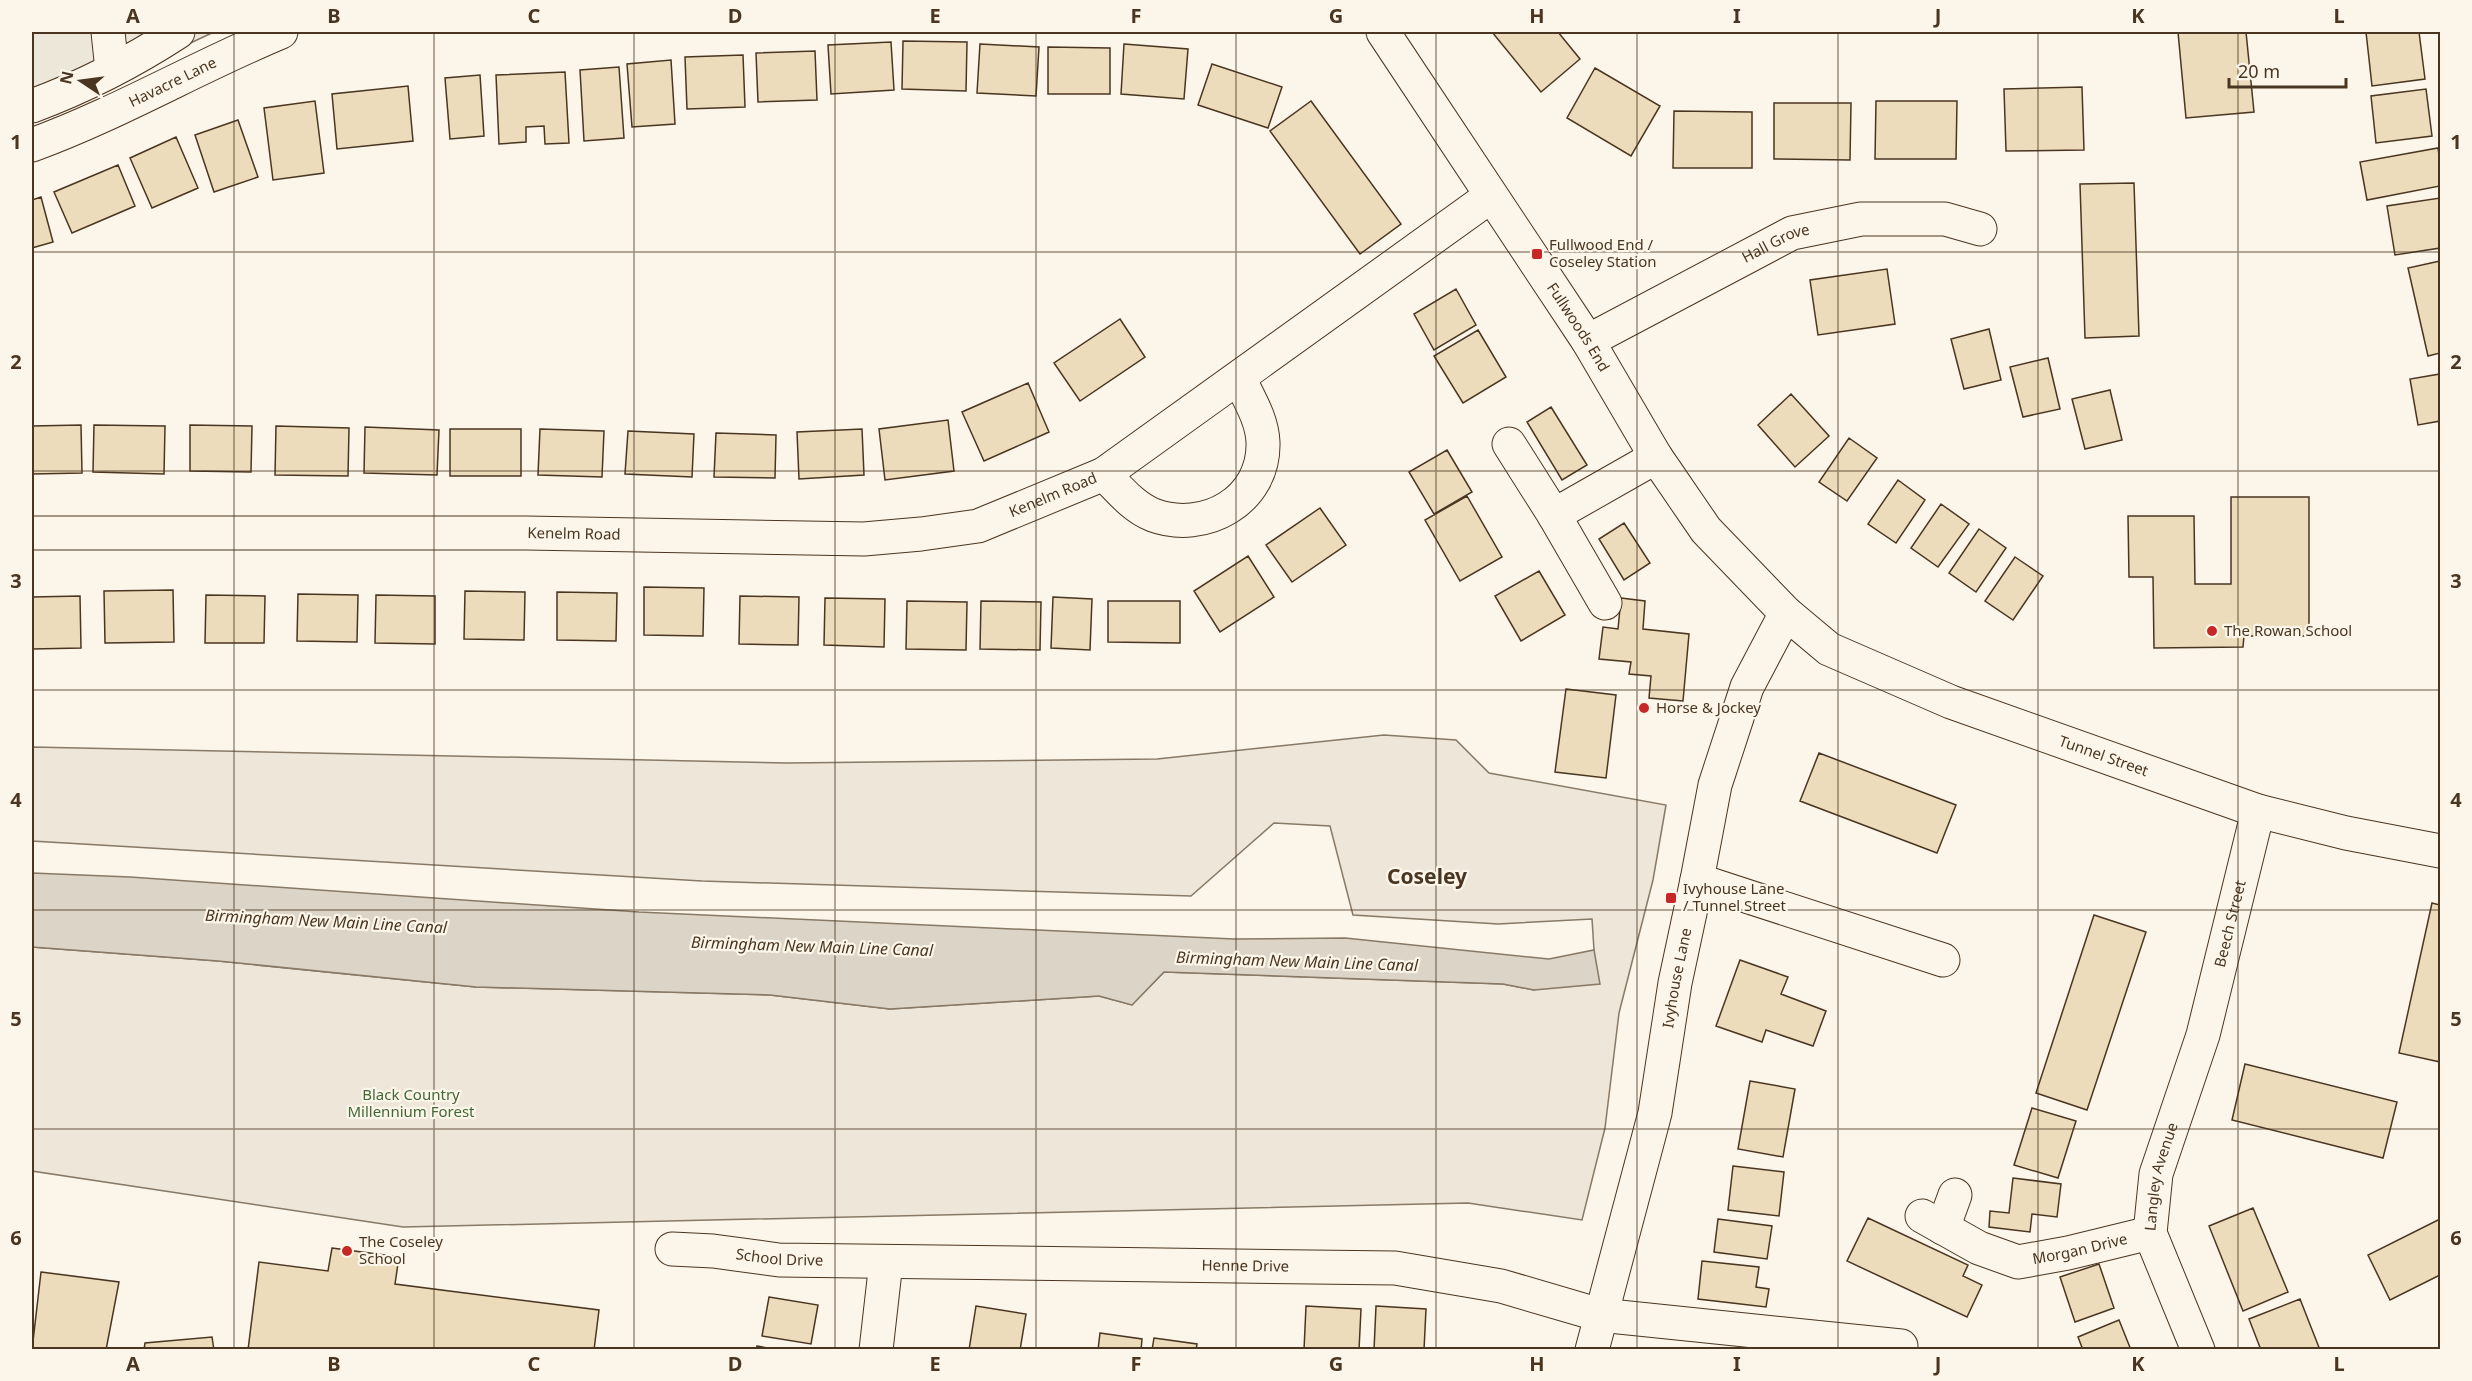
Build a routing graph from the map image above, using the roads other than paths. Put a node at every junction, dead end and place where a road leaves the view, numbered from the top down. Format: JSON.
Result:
{"nodes":[{"id":1,"x":108,"y":32,"type":"edge"},
{"id":2,"x":178,"y":32,"type":"edge"},
{"id":3,"x":281,"y":32,"type":"edge"},
{"id":4,"x":1383,"y":32,"type":"edge"},
{"id":5,"x":112,"y":70,"type":"junction"},
{"id":6,"x":32,"y":106,"type":"edge"},
{"id":7,"x":32,"y":145,"type":"edge"},
{"id":8,"x":1491,"y":196,"type":"junction"},
{"id":9,"x":1980,"y":229,"type":"dead end"},
{"id":10,"x":1588,"y":341,"type":"junction"},
{"id":11,"x":1239,"y":378,"type":"junction"},
{"id":12,"x":1509,"y":444,"type":"dead end"},
{"id":13,"x":1656,"y":457,"type":"junction"},
{"id":14,"x":1104,"y":474,"type":"junction"},
{"id":15,"x":1554,"y":515,"type":"junction"},
{"id":16,"x":32,"y":533,"type":"edge"},
{"id":17,"x":1605,"y":603,"type":"dead end"},
{"id":18,"x":1786,"y":613,"type":"junction"},
{"id":19,"x":2258,"y":812,"type":"junction"},
{"id":20,"x":2440,"y":851,"type":"edge"},
{"id":21,"x":1697,"y":880,"type":"junction"},
{"id":22,"x":1943,"y":960,"type":"dead end"},
{"id":23,"x":2203,"y":1035,"type":"joint"},
{"id":24,"x":1955,"y":1195,"type":"dead end"},
{"id":25,"x":2150,"y":1233,"type":"junction"},
{"id":26,"x":672,"y":1249,"type":"dead end"},
{"id":27,"x":886,"y":1262,"type":"junction"},
{"id":28,"x":1600,"y":1315,"type":"junction"},
{"id":29,"x":876,"y":1350,"type":"edge"},
{"id":30,"x":1592,"y":1350,"type":"edge"},
{"id":31,"x":1901,"y":1350,"type":"edge"},
{"id":32,"x":2198,"y":1350,"type":"edge"}],
"edges":[{"from":1,"to":5,"type":"street"},
{"from":2,"to":5,"type":"street"},
{"from":3,"to":7,"type":"street","name":"Havacre Lane"},
{"from":4,"to":8,"type":"street","name":"Fullwoods End"},
{"from":5,"to":6,"type":"street"},
{"from":8,"to":10,"type":"street","name":"Fullwoods End"},
{"from":8,"to":11,"type":"street","name":"Kenelm Road"},
{"from":9,"to":10,"type":"street","name":"Hall Grove"},
{"from":10,"to":13,"type":"street","name":"Fullwoods End"},
{"from":11,"to":14,"type":"street","name":"Kenelm Road"},
{"from":11,"to":14,"type":"street","name":"Kenelm Road"},
{"from":12,"to":15,"type":"street"},
{"from":13,"to":15,"type":"street"},
{"from":13,"to":18,"type":"street","name":"Fullwoods End"},
{"from":14,"to":16,"type":"street","name":"Kenelm Road"},
{"from":15,"to":17,"type":"street"},
{"from":18,"to":19,"type":"street","name":"Tunnel Street"},
{"from":18,"to":21,"type":"street","name":"Ivyhouse Lane"},
{"from":19,"to":20,"type":"street","name":"Tunnel Street"},
{"from":19,"to":23,"type":"street","name":"Beech Street"},
{"from":21,"to":22,"type":"street"},
{"from":21,"to":28,"type":"street","name":"Ivyhouse Lane"},
{"from":23,"to":25,"type":"street","name":"Langley Avenue"},
{"from":24,"to":25,"type":"street","name":"Morgan Drive"},
{"from":25,"to":32,"type":"street","name":"Langley Avenue"},
{"from":26,"to":27,"type":"street","name":"School Drive"},
{"from":27,"to":28,"type":"street","name":"Henne Drive"},
{"from":27,"to":29,"type":"street"},
{"from":28,"to":30,"type":"street","name":"Ivyhouse Lane"},
{"from":28,"to":31,"type":"street","name":"Henne Drive"}]}
